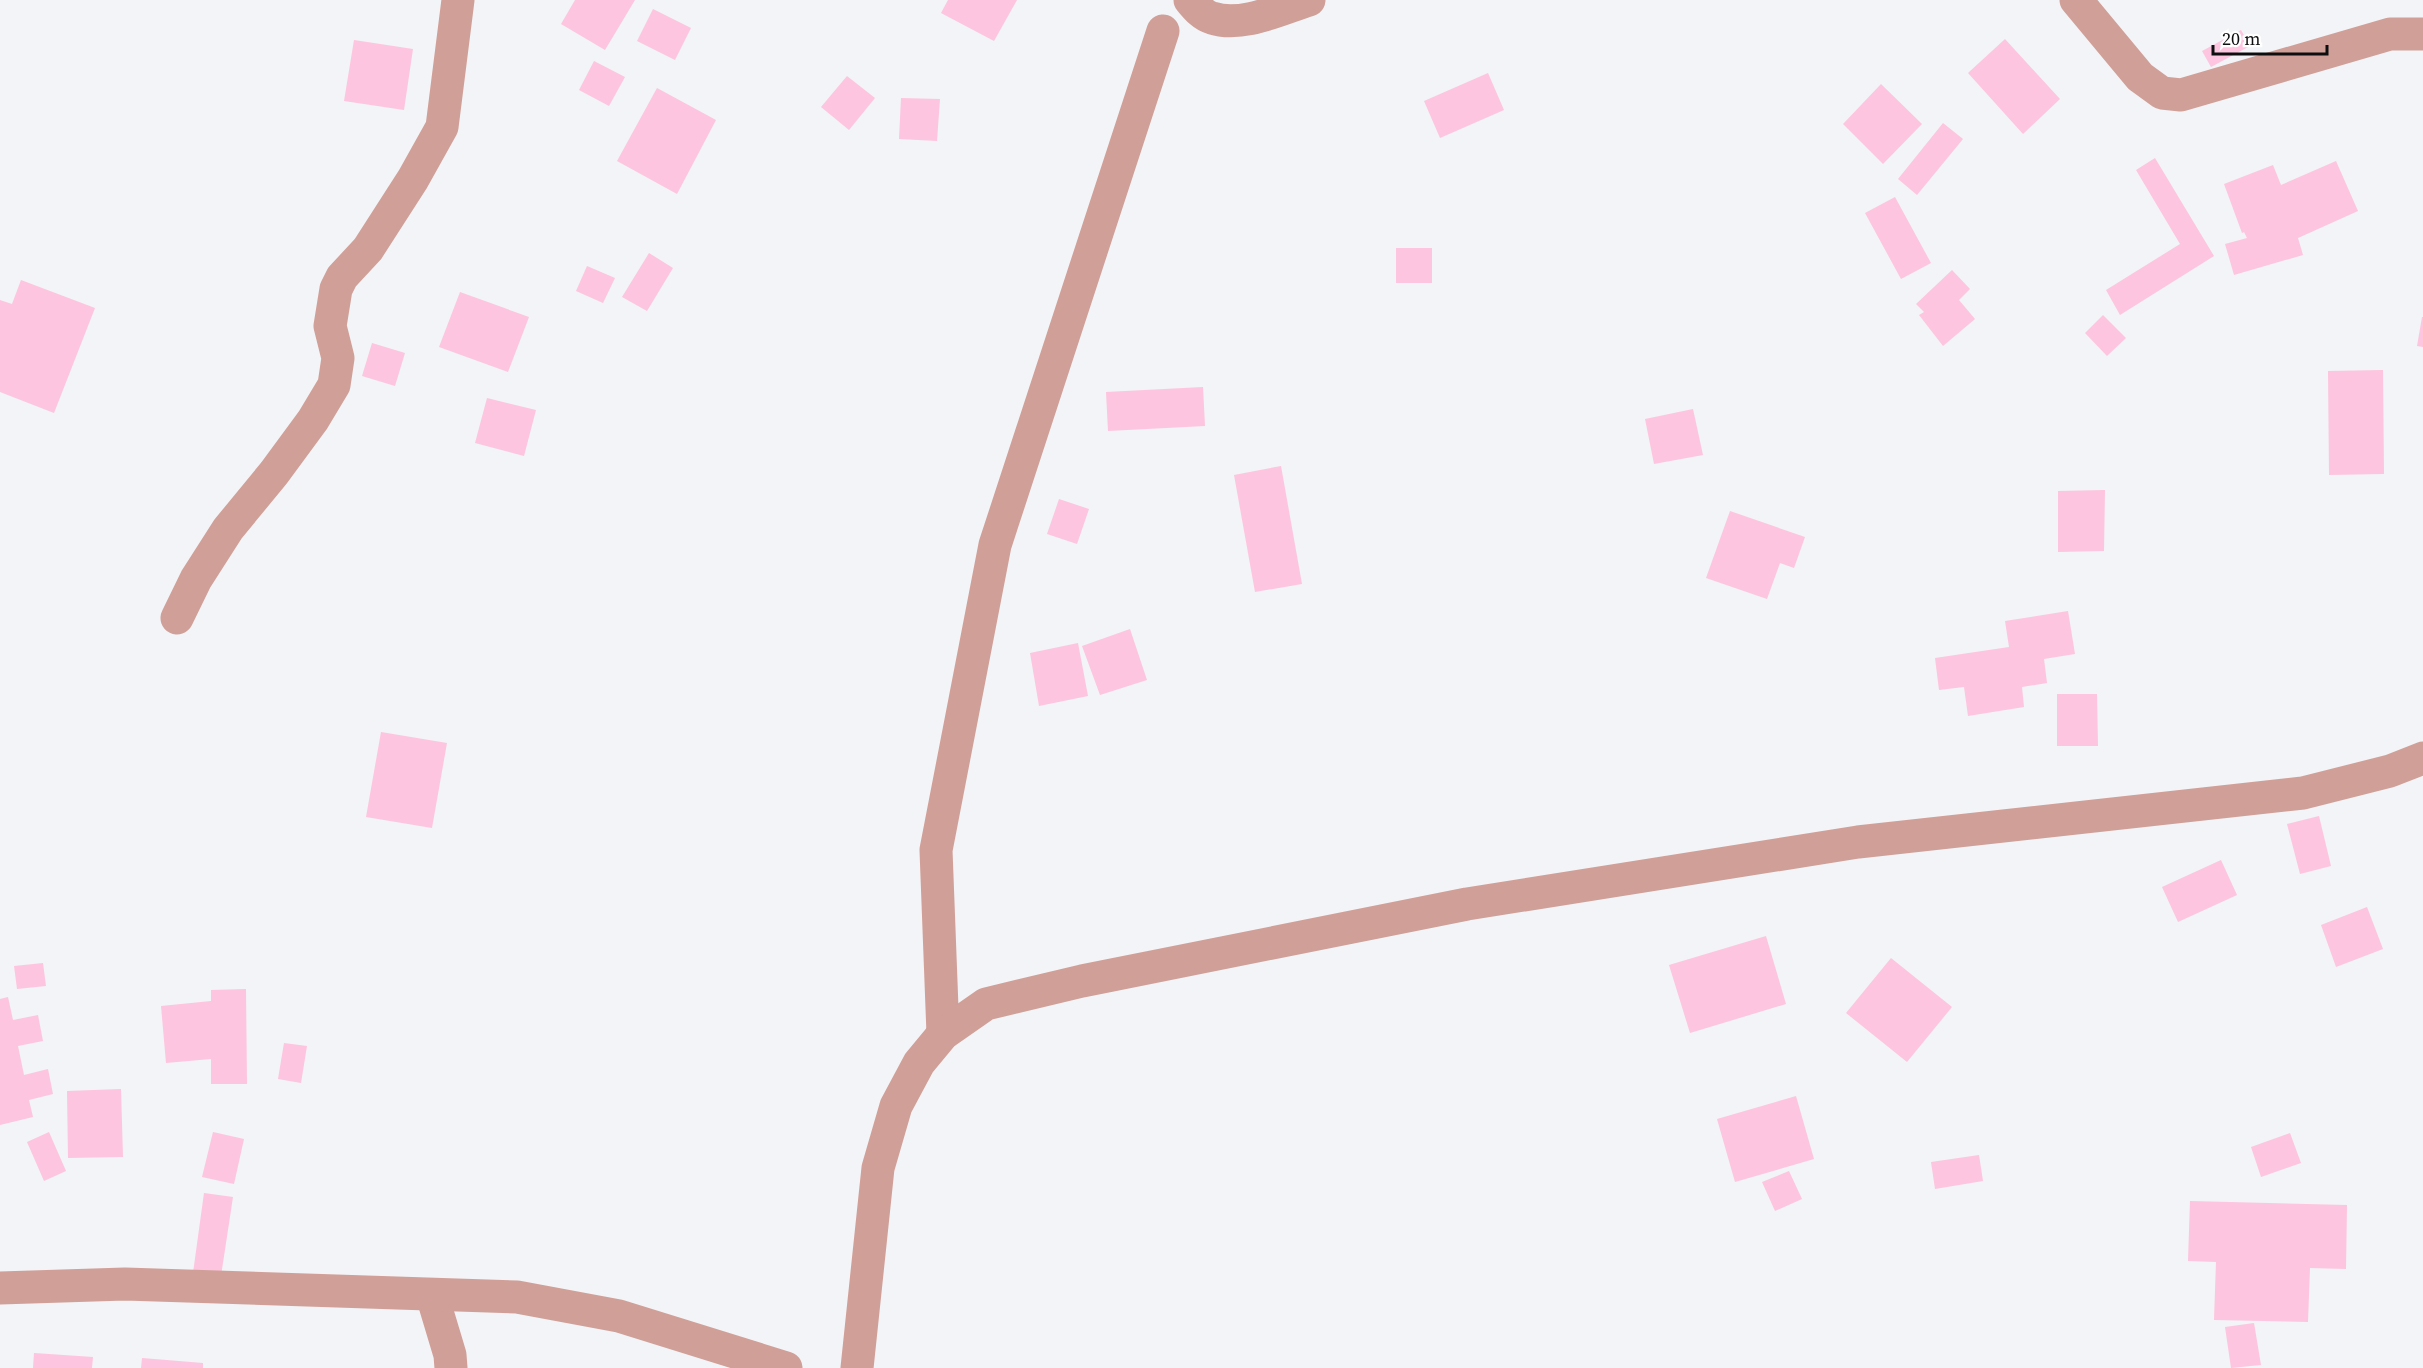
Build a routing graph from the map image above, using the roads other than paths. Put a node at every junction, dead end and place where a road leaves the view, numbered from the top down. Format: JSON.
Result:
{"nodes":[{"id":1,"x":458,"y":0,"type":"edge"},
{"id":2,"x":1190,"y":0,"type":"edge"},
{"id":3,"x":1309,"y":0,"type":"edge"},
{"id":4,"x":2076,"y":0,"type":"edge"},
{"id":5,"x":1163,"y":31,"type":"dead end"},
{"id":6,"x":2423,"y":34,"type":"edge"},
{"id":7,"x":177,"y":618,"type":"dead end"},
{"id":8,"x":2423,"y":758,"type":"edge"},
{"id":9,"x":943,"y":1034,"type":"junction"},
{"id":10,"x":0,"y":1288,"type":"edge"},
{"id":11,"x":432,"y":1295,"type":"junction"},
{"id":12,"x":451,"y":1368,"type":"edge"},
{"id":13,"x":786,"y":1368,"type":"edge"},
{"id":14,"x":858,"y":1368,"type":"edge"}],
"edges":[{"from":1,"to":7,"type":"street"},
{"from":2,"to":3,"type":"street"},
{"from":4,"to":6,"type":"street"},
{"from":5,"to":9,"type":"street"},
{"from":8,"to":9,"type":"street"},
{"from":9,"to":14,"type":"street"},
{"from":10,"to":11,"type":"street"},
{"from":11,"to":12,"type":"street"},
{"from":11,"to":13,"type":"street"}]}
